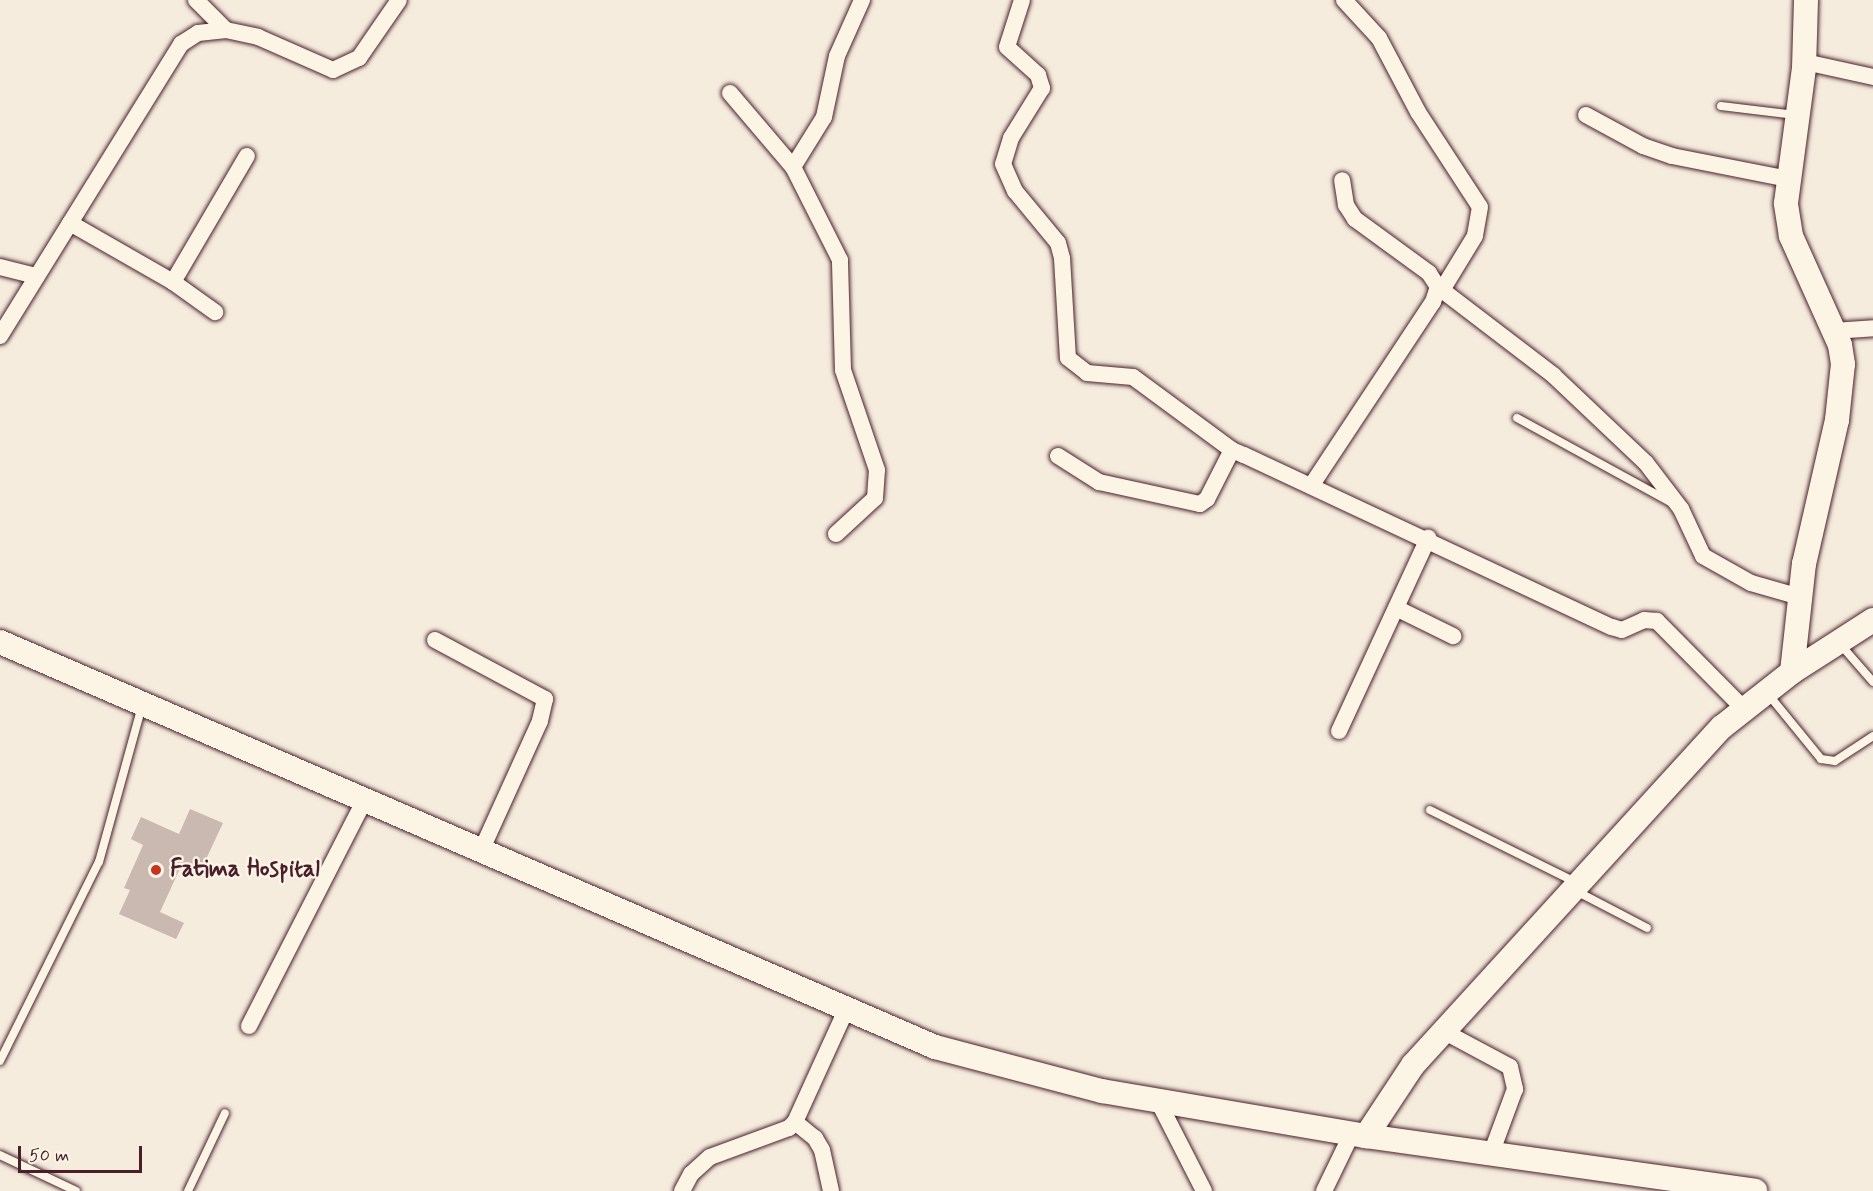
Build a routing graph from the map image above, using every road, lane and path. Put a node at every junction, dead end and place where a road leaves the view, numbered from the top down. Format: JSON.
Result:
{"nodes":[{"id":1,"x":196,"y":0,"type":"edge"},
{"id":2,"x":399,"y":0,"type":"edge"},
{"id":3,"x":862,"y":0,"type":"edge"},
{"id":4,"x":1022,"y":0,"type":"edge"},
{"id":5,"x":1344,"y":0,"type":"edge"},
{"id":6,"x":1806,"y":0,"type":"edge"},
{"id":7,"x":226,"y":30,"type":"junction"},
{"id":8,"x":1805,"y":62,"type":"junction"},
{"id":9,"x":1873,"y":77,"type":"edge"},
{"id":10,"x":730,"y":93,"type":"dead end"},
{"id":11,"x":1721,"y":106,"type":"dead end"},
{"id":12,"x":1586,"y":115,"type":"dead end"},
{"id":13,"x":1796,"y":116,"type":"junction"},
{"id":14,"x":247,"y":156,"type":"dead end"},
{"id":15,"x":793,"y":167,"type":"junction"},
{"id":16,"x":1788,"y":179,"type":"junction"},
{"id":17,"x":1342,"y":180,"type":"dead end"},
{"id":18,"x":69,"y":223,"type":"junction"},
{"id":19,"x":0,"y":267,"type":"edge"},
{"id":20,"x":37,"y":276,"type":"junction"},
{"id":21,"x":172,"y":282,"type":"junction"},
{"id":22,"x":1440,"y":288,"type":"junction"},
{"id":23,"x":215,"y":312,"type":"dead end"},
{"id":24,"x":1873,"y":328,"type":"edge"},
{"id":25,"x":1834,"y":331,"type":"junction"},
{"id":26,"x":0,"y":336,"type":"edge"},
{"id":27,"x":1517,"y":417,"type":"dead end"},
{"id":28,"x":1232,"y":450,"type":"junction"},
{"id":29,"x":1058,"y":456,"type":"dead end"},
{"id":30,"x":1311,"y":486,"type":"junction"},
{"id":31,"x":1681,"y":508,"type":"junction"},
{"id":32,"x":836,"y":534,"type":"dead end"},
{"id":33,"x":1428,"y":538,"type":"junction"},
{"id":34,"x":1800,"y":597,"type":"junction"},
{"id":35,"x":1396,"y":608,"type":"junction"},
{"id":36,"x":1873,"y":620,"type":"edge"},
{"id":37,"x":1453,"y":636,"type":"dead end"},
{"id":38,"x":435,"y":639,"type":"dead end"},
{"id":39,"x":0,"y":642,"type":"edge"},
{"id":40,"x":1838,"y":642,"type":"junction"},
{"id":41,"x":1792,"y":672,"type":"junction"},
{"id":42,"x":1873,"y":682,"type":"edge"},
{"id":43,"x":1766,"y":692,"type":"junction"},
{"id":44,"x":143,"y":703,"type":"junction"},
{"id":45,"x":1744,"y":709,"type":"junction"},
{"id":46,"x":1339,"y":731,"type":"dead end"},
{"id":47,"x":1873,"y":736,"type":"edge"},
{"id":48,"x":364,"y":801,"type":"junction"},
{"id":49,"x":1430,"y":810,"type":"dead end"},
{"id":50,"x":480,"y":853,"type":"junction"},
{"id":51,"x":1574,"y":886,"type":"junction"},
{"id":52,"x":1647,"y":928,"type":"dead end"},
{"id":53,"x":846,"y":1010,"type":"junction"},
{"id":54,"x":249,"y":1026,"type":"dead end"},
{"id":55,"x":1443,"y":1031,"type":"junction"},
{"id":56,"x":0,"y":1060,"type":"edge"},
{"id":57,"x":1157,"y":1099,"type":"junction"},
{"id":58,"x":225,"y":1113,"type":"dead end"},
{"id":59,"x":795,"y":1122,"type":"junction"},
{"id":60,"x":1359,"y":1134,"type":"junction"},
{"id":61,"x":1491,"y":1154,"type":"junction"},
{"id":62,"x":0,"y":1155,"type":"edge"},
{"id":63,"x":1677,"y":1186,"type":"edge"},
{"id":64,"x":76,"y":1191,"type":"edge"},
{"id":65,"x":188,"y":1191,"type":"edge"},
{"id":66,"x":682,"y":1191,"type":"edge"},
{"id":67,"x":831,"y":1191,"type":"edge"},
{"id":68,"x":1204,"y":1191,"type":"edge"},
{"id":69,"x":1323,"y":1191,"type":"edge"},
{"id":70,"x":1755,"y":1191,"type":"edge"}],
"edges":[{"from":1,"to":7,"type":"street"},
{"from":2,"to":7,"type":"street"},
{"from":3,"to":15,"type":"street"},
{"from":4,"to":28,"type":"street"},
{"from":5,"to":22,"type":"street"},
{"from":6,"to":8,"type":"main road"},
{"from":7,"to":18,"type":"street"},
{"from":8,"to":9,"type":"street"},
{"from":8,"to":13,"type":"main road"},
{"from":10,"to":15,"type":"street"},
{"from":11,"to":13,"type":"lane"},
{"from":12,"to":16,"type":"street"},
{"from":13,"to":16,"type":"main road"},
{"from":14,"to":21,"type":"street"},
{"from":15,"to":32,"type":"street"},
{"from":16,"to":25,"type":"main road"},
{"from":17,"to":22,"type":"street"},
{"from":18,"to":20,"type":"street"},
{"from":18,"to":21,"type":"street"},
{"from":19,"to":20,"type":"street"},
{"from":20,"to":26,"type":"street"},
{"from":21,"to":23,"type":"street"},
{"from":22,"to":30,"type":"street"},
{"from":22,"to":31,"type":"street"},
{"from":24,"to":25,"type":"street"},
{"from":25,"to":34,"type":"main road"},
{"from":27,"to":31,"type":"lane"},
{"from":28,"to":29,"type":"street"},
{"from":28,"to":30,"type":"street"},
{"from":30,"to":33,"type":"street"},
{"from":31,"to":34,"type":"street"},
{"from":33,"to":35,"type":"street"},
{"from":33,"to":45,"type":"street"},
{"from":34,"to":41,"type":"main road"},
{"from":35,"to":37,"type":"street"},
{"from":35,"to":46,"type":"street"},
{"from":36,"to":40,"type":"main road"},
{"from":38,"to":50,"type":"street"},
{"from":39,"to":44,"type":"main road"},
{"from":40,"to":41,"type":"main road"},
{"from":40,"to":42,"type":"lane"},
{"from":41,"to":43,"type":"main road"},
{"from":43,"to":45,"type":"main road"},
{"from":43,"to":47,"type":"lane"},
{"from":44,"to":48,"type":"main road"},
{"from":44,"to":56,"type":"lane"},
{"from":45,"to":51,"type":"main road"},
{"from":48,"to":50,"type":"main road"},
{"from":48,"to":54,"type":"street"},
{"from":49,"to":51,"type":"lane"},
{"from":50,"to":53,"type":"main road"},
{"from":51,"to":52,"type":"lane"},
{"from":51,"to":55,"type":"main road"},
{"from":53,"to":57,"type":"main road"},
{"from":53,"to":59,"type":"street"},
{"from":55,"to":60,"type":"main road"},
{"from":55,"to":61,"type":"street"},
{"from":57,"to":60,"type":"main road"},
{"from":57,"to":68,"type":"street"},
{"from":58,"to":65,"type":"lane"},
{"from":59,"to":66,"type":"street"},
{"from":59,"to":67,"type":"street"},
{"from":60,"to":61,"type":"main road"},
{"from":60,"to":69,"type":"street"},
{"from":61,"to":63,"type":"main road"},
{"from":62,"to":64,"type":"lane"},
{"from":63,"to":70,"type":"main road"}]}
